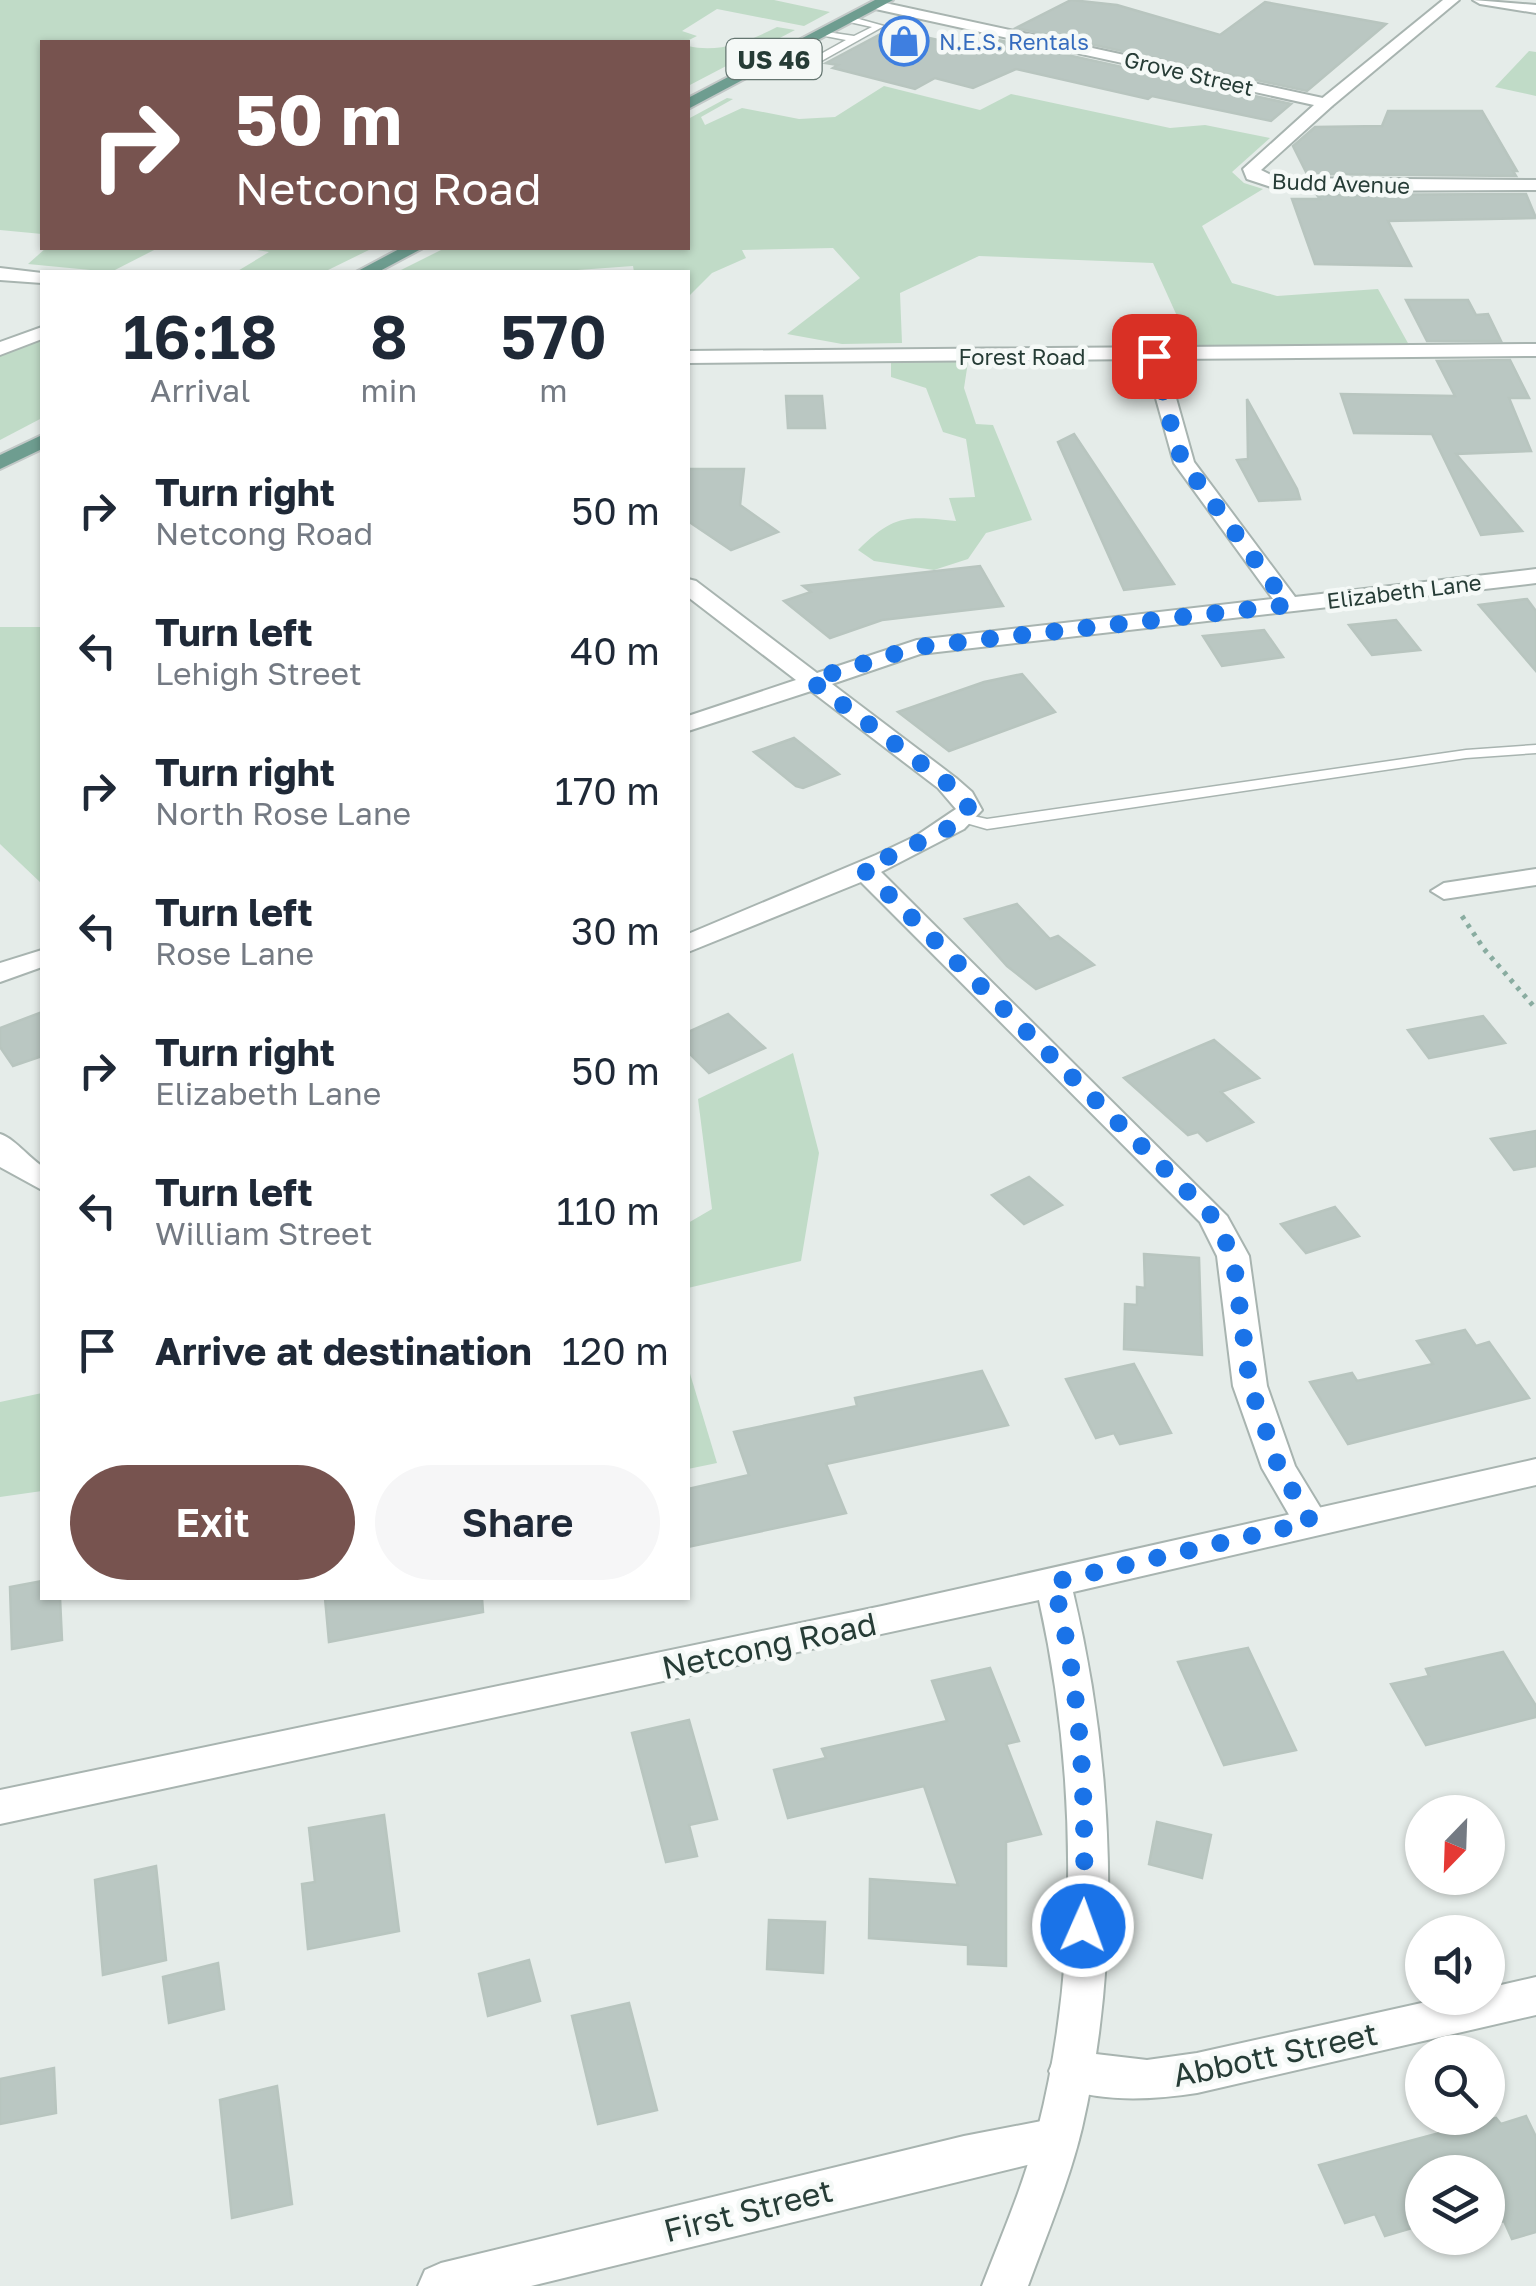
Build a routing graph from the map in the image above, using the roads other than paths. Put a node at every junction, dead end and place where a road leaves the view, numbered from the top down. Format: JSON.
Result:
{"nodes":[{"id":1,"x":1452,"y":0,"type":"edge"},
{"id":2,"x":1480,"y":0,"type":"edge"},
{"id":3,"x":881,"y":3,"type":"edge"},
{"id":4,"x":1536,"y":9,"type":"edge"},
{"id":5,"x":848,"y":19,"type":"junction"},
{"id":6,"x":823,"y":32,"type":"junction"},
{"id":7,"x":864,"y":37,"type":"junction"},
{"id":8,"x":813,"y":62,"type":"dead end"},
{"id":9,"x":1326,"y":102,"type":"junction"},
{"id":10,"x":690,"y":103,"type":"edge"},
{"id":11,"x":1536,"y":186,"type":"edge"},
{"id":12,"x":410,"y":250,"type":"edge"},
{"id":13,"x":370,"y":270,"type":"edge"},
{"id":14,"x":0,"y":274,"type":"edge"},
{"id":15,"x":40,"y":278,"type":"edge"},
{"id":16,"x":40,"y":335,"type":"edge"},
{"id":17,"x":0,"y":349,"type":"edge"},
{"id":18,"x":1536,"y":350,"type":"edge"},
{"id":19,"x":1154,"y":356,"type":"junction"},
{"id":20,"x":690,"y":357,"type":"edge"},
{"id":21,"x":40,"y":442,"type":"edge"},
{"id":22,"x":0,"y":463,"type":"edge"},
{"id":23,"x":1536,"y":576,"type":"edge"},
{"id":24,"x":690,"y":588,"type":"edge"},
{"id":25,"x":1288,"y":605,"type":"junction"},
{"id":26,"x":810,"y":680,"type":"junction"},
{"id":27,"x":690,"y":723,"type":"edge"},
{"id":28,"x":1536,"y":749,"type":"edge"},
{"id":29,"x":966,"y":814,"type":"junction"},
{"id":30,"x":863,"y":869,"type":"junction"},
{"id":31,"x":1536,"y":877,"type":"edge"},
{"id":32,"x":1444,"y":890,"type":"road end"},
{"id":33,"x":690,"y":943,"type":"edge"},
{"id":34,"x":40,"y":959,"type":"edge"},
{"id":35,"x":0,"y":973,"type":"edge"},
{"id":36,"x":0,"y":1144,"type":"edge"},
{"id":37,"x":40,"y":1179,"type":"edge"},
{"id":38,"x":1536,"y":1472,"type":"edge"},
{"id":39,"x":1311,"y":1522,"type":"junction"},
{"id":40,"x":1053,"y":1582,"type":"junction"},
{"id":41,"x":0,"y":1807,"type":"edge"},
{"id":42,"x":1536,"y":1996,"type":"edge"},
{"id":43,"x":1070,"y":2071,"type":"junction"},
{"id":44,"x":1057,"y":2139,"type":"junction"},
{"id":45,"x":441,"y":2286,"type":"edge"},
{"id":46,"x":1004,"y":2286,"type":"edge"}],
"edges":[{"from":1,"to":9,"type":"street"},
{"from":2,"to":4,"type":"street"},
{"from":3,"to":5,"type":"main road","number":"US 46"},
{"from":3,"to":9,"type":"street","name":"Grove Street"},
{"from":5,"to":6,"type":"main road","number":"US 46"},
{"from":5,"to":7,"type":"lane"},
{"from":6,"to":7,"type":"lane"},
{"from":6,"to":10,"type":"main road","number":"US 46"},
{"from":7,"to":8,"type":"lane"},
{"from":9,"to":11,"type":"street","name":"Budd Avenue"},
{"from":12,"to":13,"type":"main road"},
{"from":14,"to":15,"type":"street"},
{"from":16,"to":17,"type":"street"},
{"from":18,"to":19,"type":"street","name":"Forest Road"},
{"from":19,"to":20,"type":"street","name":"Forest Road"},
{"from":19,"to":25,"type":"street"},
{"from":21,"to":22,"type":"main road"},
{"from":23,"to":25,"type":"street","name":"Elizabeth Lane"},
{"from":24,"to":26,"type":"street"},
{"from":25,"to":26,"type":"street","name":"Elizabeth Lane"},
{"from":26,"to":27,"type":"street","name":"Elizabeth Lane"},
{"from":26,"to":29,"type":"street"},
{"from":28,"to":29,"type":"lane"},
{"from":29,"to":30,"type":"street"},
{"from":30,"to":33,"type":"street"},
{"from":30,"to":39,"type":"street"},
{"from":31,"to":32,"type":"street"},
{"from":34,"to":35,"type":"street"},
{"from":36,"to":37,"type":"street"},
{"from":38,"to":39,"type":"street","name":"Netcong Road"},
{"from":39,"to":40,"type":"street","name":"Netcong Road"},
{"from":40,"to":41,"type":"street","name":"Netcong Road"},
{"from":40,"to":43,"type":"street"},
{"from":42,"to":43,"type":"street","name":"Abbott Street"},
{"from":43,"to":44,"type":"street"},
{"from":44,"to":45,"type":"street","name":"First Street"},
{"from":44,"to":46,"type":"street"}]}
